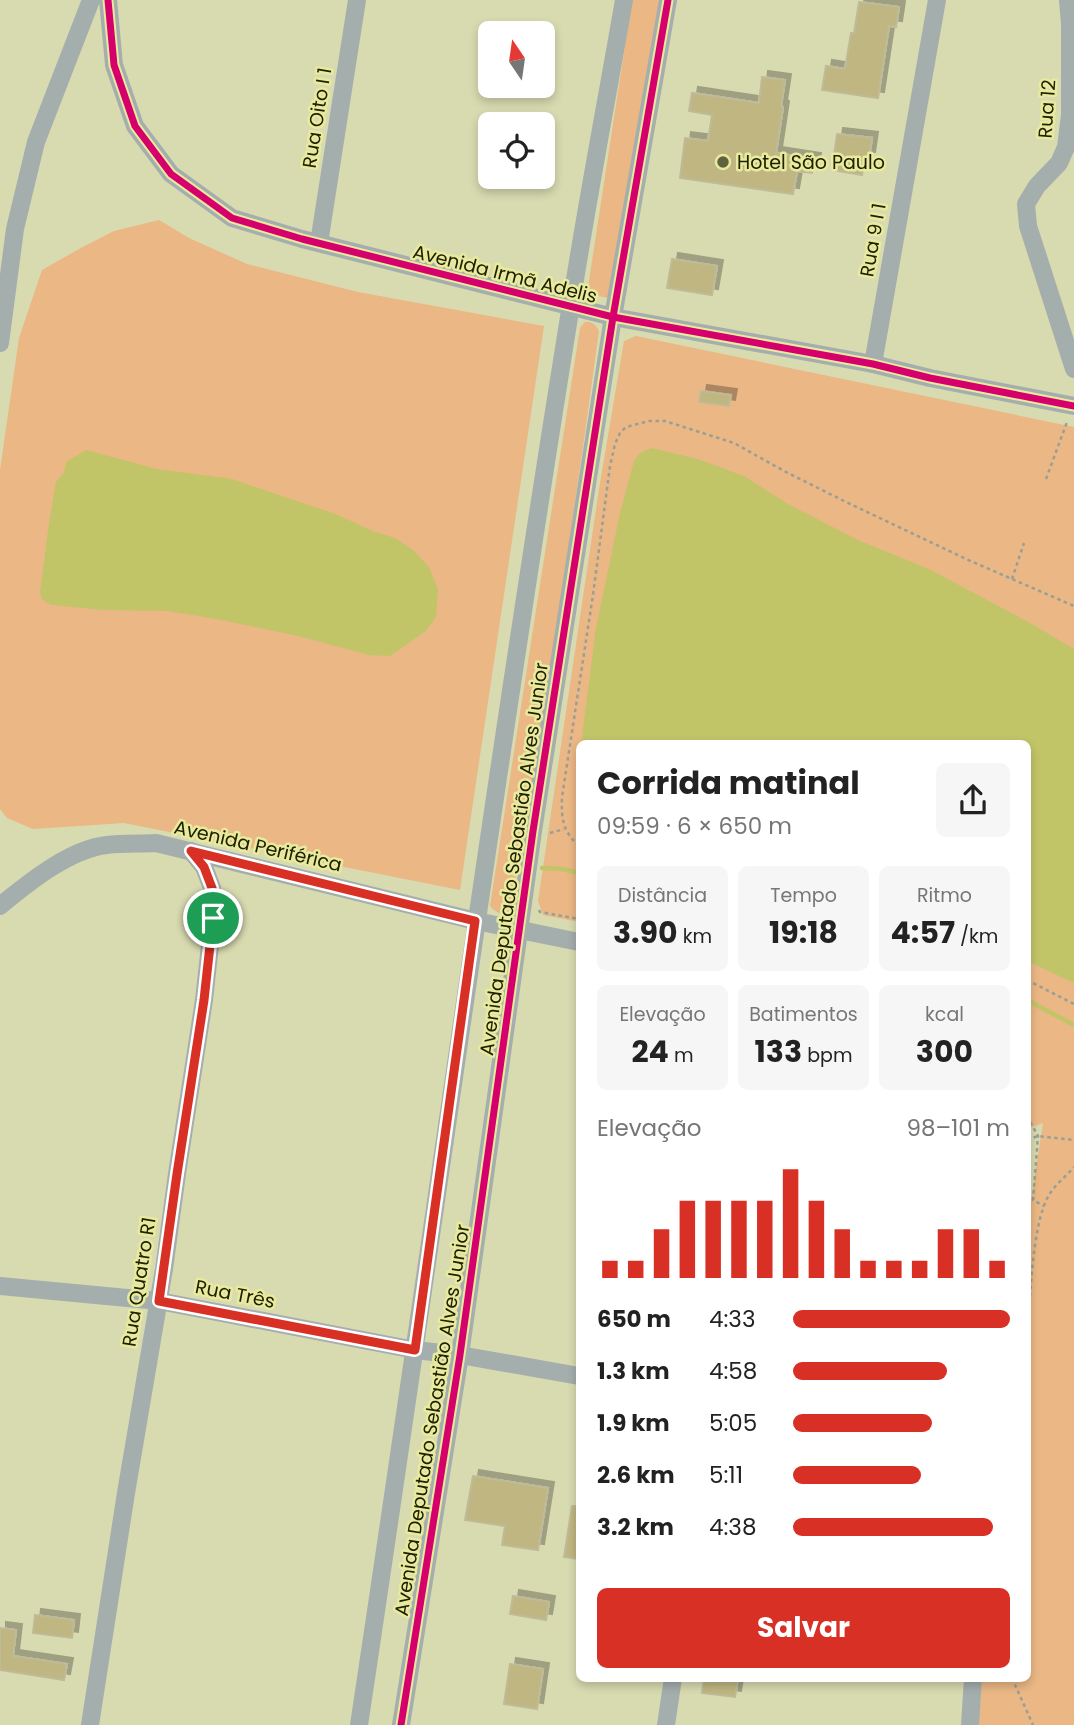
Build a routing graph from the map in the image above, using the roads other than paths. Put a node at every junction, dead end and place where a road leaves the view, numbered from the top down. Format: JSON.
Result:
{"nodes":[{"id":1,"x":92,"y":0,"type":"edge"},
{"id":2,"x":108,"y":0,"type":"edge"},
{"id":3,"x":357,"y":0,"type":"edge"},
{"id":4,"x":624,"y":0,"type":"edge"},
{"id":5,"x":668,"y":0,"type":"edge"},
{"id":6,"x":937,"y":0,"type":"edge"},
{"id":7,"x":1068,"y":0,"type":"edge"},
{"id":8,"x":319,"y":243,"type":"junction"},
{"id":9,"x":570,"y":308,"type":"junction"},
{"id":10,"x":613,"y":317,"type":"junction"},
{"id":11,"x":0,"y":343,"type":"edge"},
{"id":12,"x":873,"y":363,"type":"junction"},
{"id":13,"x":1074,"y":369,"type":"edge"},
{"id":14,"x":1073,"y":403,"type":"edge"},
{"id":15,"x":191,"y":851,"type":"junction"},
{"id":16,"x":0,"y":906,"type":"edge"},
{"id":17,"x":475,"y":921,"type":"junction"},
{"id":18,"x":518,"y":929,"type":"junction"},
{"id":19,"x":576,"y":941,"type":"edge"},
{"id":20,"x":0,"y":1286,"type":"edge"},
{"id":21,"x":159,"y":1301,"type":"junction"},
{"id":22,"x":415,"y":1350,"type":"junction"},
{"id":23,"x":460,"y":1355,"type":"junction"},
{"id":24,"x":576,"y":1375,"type":"edge"},
{"id":25,"x":672,"y":1682,"type":"edge"},
{"id":26,"x":973,"y":1682,"type":"edge"},
{"id":27,"x":90,"y":1725,"type":"edge"},
{"id":28,"x":359,"y":1725,"type":"edge"},
{"id":29,"x":401,"y":1725,"type":"edge"},
{"id":30,"x":666,"y":1725,"type":"edge"},
{"id":31,"x":970,"y":1725,"type":"edge"}],
"edges":[{"from":1,"to":11,"type":"street"},
{"from":2,"to":8,"type":"street","name":"Avenida Irmã Adelis"},
{"from":3,"to":8,"type":"street","name":"Rua Oito I 1"},
{"from":4,"to":9,"type":"street","name":"Avenida Deputado Sebastião Alves Junior"},
{"from":5,"to":10,"type":"street","name":"Avenida Deputado Sebastião Alves Junior"},
{"from":6,"to":12,"type":"street","name":"Rua 9 I 1"},
{"from":7,"to":13,"type":"street","name":"Rua 12"},
{"from":8,"to":9,"type":"street","name":"Avenida Irmã Adelis"},
{"from":9,"to":10,"type":"street","name":"Avenida Irmã Adelis"},
{"from":9,"to":17,"type":"street","name":"Avenida Deputado Sebastião Alves Junior"},
{"from":10,"to":12,"type":"street","name":"Avenida Irmã Adelis"},
{"from":10,"to":18,"type":"street","name":"Avenida Deputado Sebastião Alves Junior"},
{"from":12,"to":14,"type":"street","name":"Avenida Irmã Adelis"},
{"from":15,"to":16,"type":"street","name":"Avenida Periférica"},
{"from":15,"to":17,"type":"street","name":"Avenida Periférica"},
{"from":15,"to":21,"type":"street","name":"Rua Quatro R1"},
{"from":17,"to":18,"type":"street","name":"Avenida Periférica"},
{"from":17,"to":22,"type":"street","name":"Avenida Deputado Sebastião Alves Junior"},
{"from":18,"to":19,"type":"street","name":"Avenida Periférica"},
{"from":18,"to":23,"type":"street","name":"Avenida Deputado Sebastião Alves Junior"},
{"from":20,"to":21,"type":"street","name":"Rua Três"},
{"from":21,"to":22,"type":"street","name":"Rua Três"},
{"from":21,"to":27,"type":"street","name":"Rua Quatro R1"},
{"from":22,"to":23,"type":"street","name":"Rua Três"},
{"from":22,"to":28,"type":"street","name":"Avenida Deputado Sebastião Alves Junior"},
{"from":23,"to":24,"type":"street","name":"Rua Três"},
{"from":23,"to":29,"type":"street","name":"Avenida Deputado Sebastião Alves Junior"},
{"from":25,"to":30,"type":"street"},
{"from":26,"to":31,"type":"street"}]}
